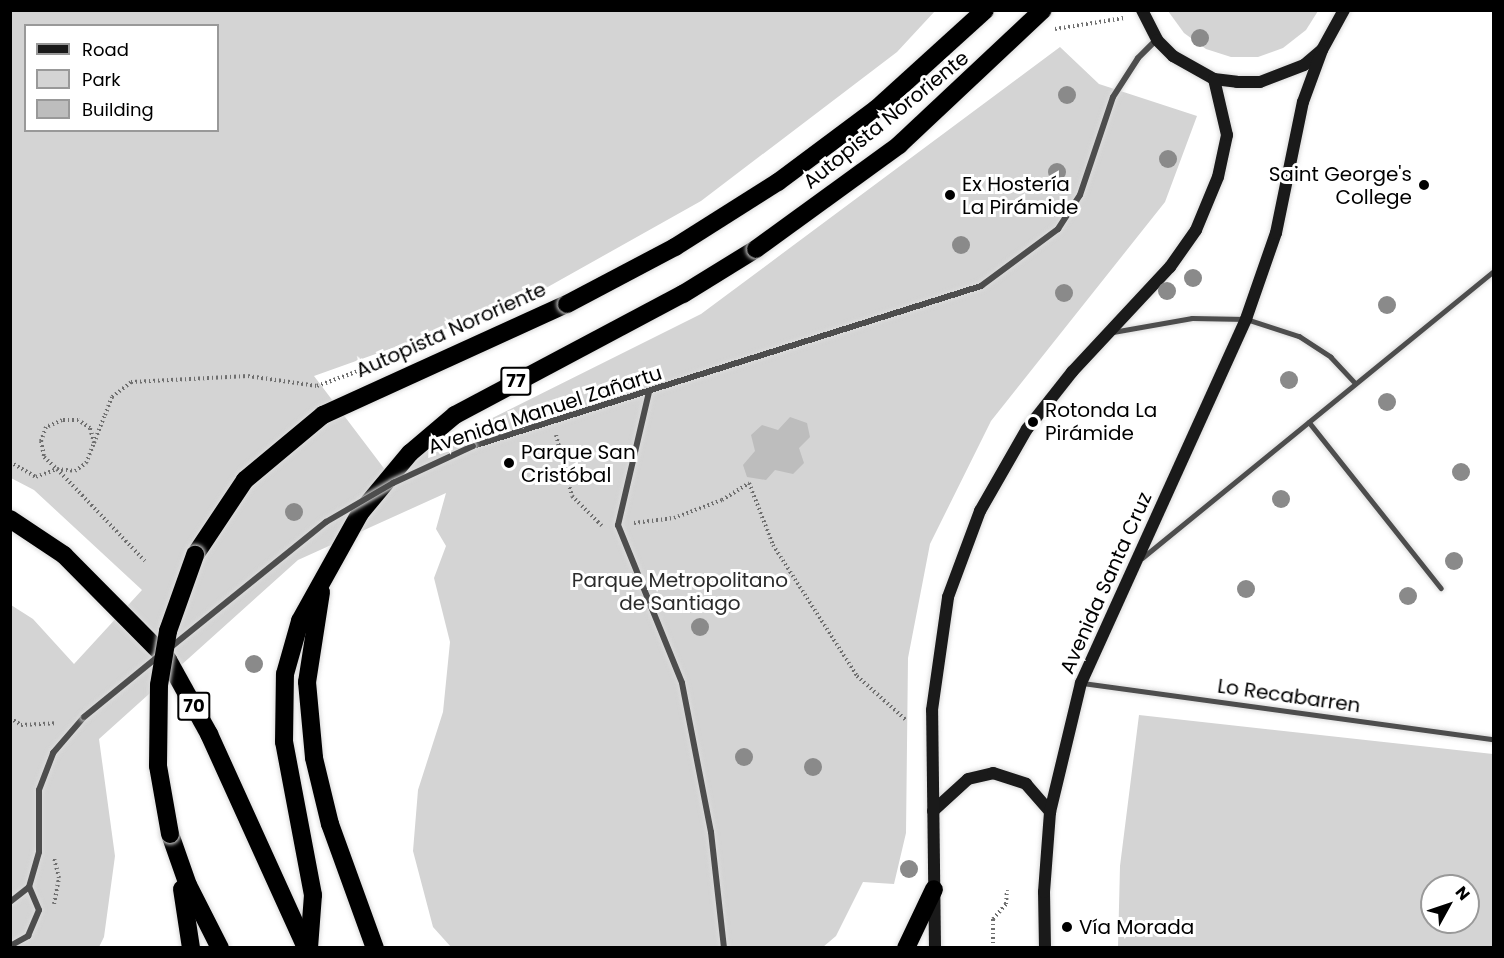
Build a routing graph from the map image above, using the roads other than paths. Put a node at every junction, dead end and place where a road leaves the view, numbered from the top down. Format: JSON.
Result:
{"nodes":[{"id":1,"x":986,"y":10,"type":"edge"},
{"id":2,"x":1043,"y":10,"type":"edge"},
{"id":3,"x":1142,"y":10,"type":"edge"},
{"id":4,"x":1344,"y":10,"type":"edge"},
{"id":5,"x":1157,"y":40,"type":"junction"},
{"id":6,"x":1322,"y":50,"type":"junction"},
{"id":7,"x":1214,"y":79,"type":"junction"},
{"id":8,"x":1494,"y":271,"type":"edge"},
{"id":9,"x":1246,"y":319,"type":"junction"},
{"id":10,"x":1108,"y":333,"type":"junction"},
{"id":11,"x":1355,"y":383,"type":"junction"},
{"id":12,"x":649,"y":392,"type":"junction"},
{"id":13,"x":1309,"y":422,"type":"junction"},
{"id":14,"x":10,"y":519,"type":"edge"},
{"id":15,"x":1133,"y":565,"type":"junction"},
{"id":16,"x":326,"y":571,"type":"junction"},
{"id":17,"x":1441,"y":588,"type":"dead end"},
{"id":18,"x":1081,"y":683,"type":"junction"},
{"id":19,"x":1494,"y":739,"type":"edge"},
{"id":20,"x":933,"y":811,"type":"junction"},
{"id":21,"x":1050,"y":812,"type":"junction"},
{"id":22,"x":170,"y":834,"type":"junction"},
{"id":23,"x":29,"y":887,"type":"junction"},
{"id":24,"x":934,"y":889,"type":"junction"},
{"id":25,"x":10,"y":902,"type":"edge"},
{"id":26,"x":10,"y":946,"type":"edge"},
{"id":27,"x":376,"y":947,"type":"edge"},
{"id":28,"x":192,"y":948,"type":"edge"},
{"id":29,"x":220,"y":948,"type":"edge"},
{"id":30,"x":308,"y":948,"type":"edge"},
{"id":31,"x":724,"y":948,"type":"edge"},
{"id":32,"x":906,"y":948,"type":"edge"},
{"id":33,"x":935,"y":948,"type":"edge"},
{"id":34,"x":1045,"y":948,"type":"edge"}],
"edges":[{"from":1,"to":22,"type":"highway","name":"Autopista Nororiente","number":"77","bridge":true},
{"from":2,"to":16,"type":"highway","name":"Autopista Nororiente","number":"77","bridge":true},
{"from":3,"to":5,"type":"street"},
{"from":4,"to":6,"type":"street"},
{"from":5,"to":7,"type":"street"},
{"from":5,"to":12,"type":"street","name":"Avenida Manuel Zañartu"},
{"from":6,"to":7,"type":"street"},
{"from":6,"to":9,"type":"street","name":"Avenida Santa Cruz"},
{"from":7,"to":10,"type":"street"},
{"from":8,"to":11,"type":"lane"},
{"from":9,"to":10,"type":"lane"},
{"from":9,"to":11,"type":"lane"},
{"from":9,"to":15,"type":"street","name":"Avenida Santa Cruz"},
{"from":10,"to":20,"type":"street"},
{"from":11,"to":13,"type":"lane"},
{"from":12,"to":23,"type":"street","name":"Avenida Manuel Zañartu","bridge":true},
{"from":12,"to":31,"type":"street"},
{"from":13,"to":15,"type":"lane"},
{"from":13,"to":17,"type":"lane"},
{"from":14,"to":30,"type":"highway","number":"70"},
{"from":15,"to":18,"type":"street","name":"Avenida Santa Cruz"},
{"from":16,"to":27,"type":"highway"},
{"from":16,"to":30,"type":"highway"},
{"from":18,"to":19,"type":"lane","name":"Lo Recabarren"},
{"from":18,"to":21,"type":"street","name":"Avenida Santa Cruz"},
{"from":20,"to":21,"type":"street"},
{"from":20,"to":24,"type":"street"},
{"from":21,"to":34,"type":"street","name":"Avenida Santa Cruz"},
{"from":22,"to":28,"type":"highway"},
{"from":22,"to":29,"type":"highway"},
{"from":23,"to":25,"type":"street"},
{"from":23,"to":26,"type":"street"},
{"from":24,"to":32,"type":"highway"},
{"from":24,"to":33,"type":"street"}]}
